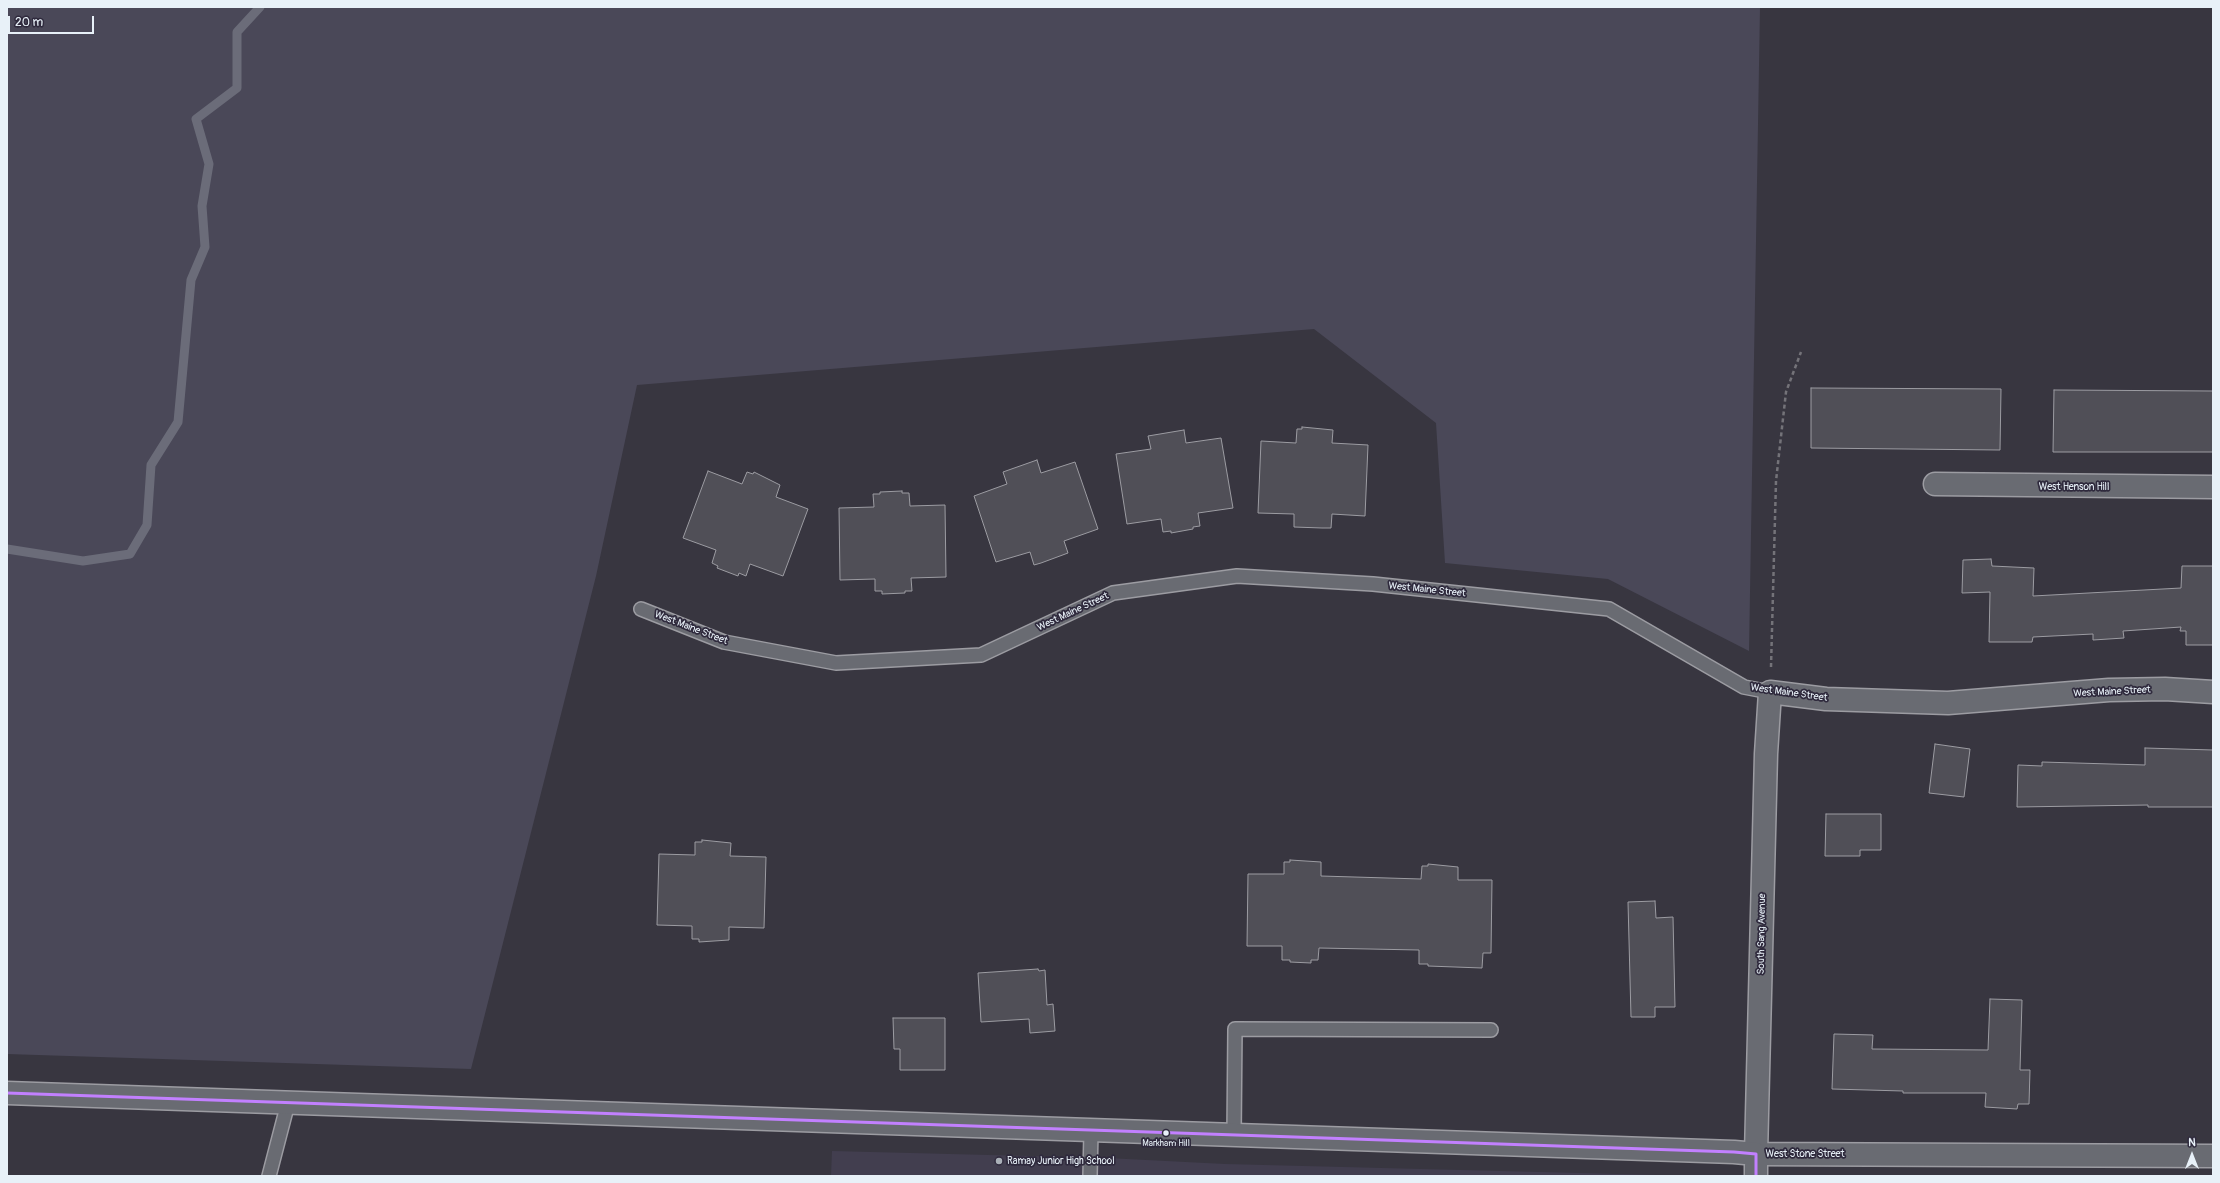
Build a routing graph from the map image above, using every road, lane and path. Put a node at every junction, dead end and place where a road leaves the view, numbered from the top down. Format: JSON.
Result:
{"nodes":[{"id":1,"x":1801,"y":352,"type":"dead end"},
{"id":2,"x":1935,"y":484,"type":"dead end"},
{"id":3,"x":2213,"y":487,"type":"edge"},
{"id":4,"x":641,"y":609,"type":"dead end"},
{"id":5,"x":1770,"y":692,"type":"junction"},
{"id":6,"x":2213,"y":692,"type":"edge"},
{"id":7,"x":1490,"y":1030,"type":"dead end"},
{"id":8,"x":7,"y":1093,"type":"edge"},
{"id":9,"x":288,"y":1103,"type":"junction"},
{"id":10,"x":1091,"y":1132,"type":"junction"},
{"id":11,"x":1234,"y":1135,"type":"junction"},
{"id":12,"x":1756,"y":1154,"type":"junction"},
{"id":13,"x":2213,"y":1156,"type":"edge"},
{"id":14,"x":269,"y":1176,"type":"edge"},
{"id":15,"x":1090,"y":1176,"type":"edge"},
{"id":16,"x":1756,"y":1176,"type":"edge"}],
"edges":[{"from":1,"to":5,"type":"path"},
{"from":2,"to":3,"type":"street","name":"West Henson Hill"},
{"from":4,"to":5,"type":"lane","name":"West Maine Street"},
{"from":5,"to":6,"type":"street","name":"West Maine Street"},
{"from":5,"to":12,"type":"street","name":"South Sang Avenue"},
{"from":7,"to":11,"type":"lane"},
{"from":8,"to":9,"type":"street","name":"West Stone Street"},
{"from":9,"to":10,"type":"street","name":"West Stone Street"},
{"from":9,"to":14,"type":"lane"},
{"from":10,"to":11,"type":"street","name":"West Stone Street"},
{"from":10,"to":15,"type":"lane"},
{"from":11,"to":12,"type":"street","name":"West Stone Street"},
{"from":12,"to":13,"type":"street","name":"West Stone Street"},
{"from":12,"to":16,"type":"street","name":"South Sang Avenue"}]}
